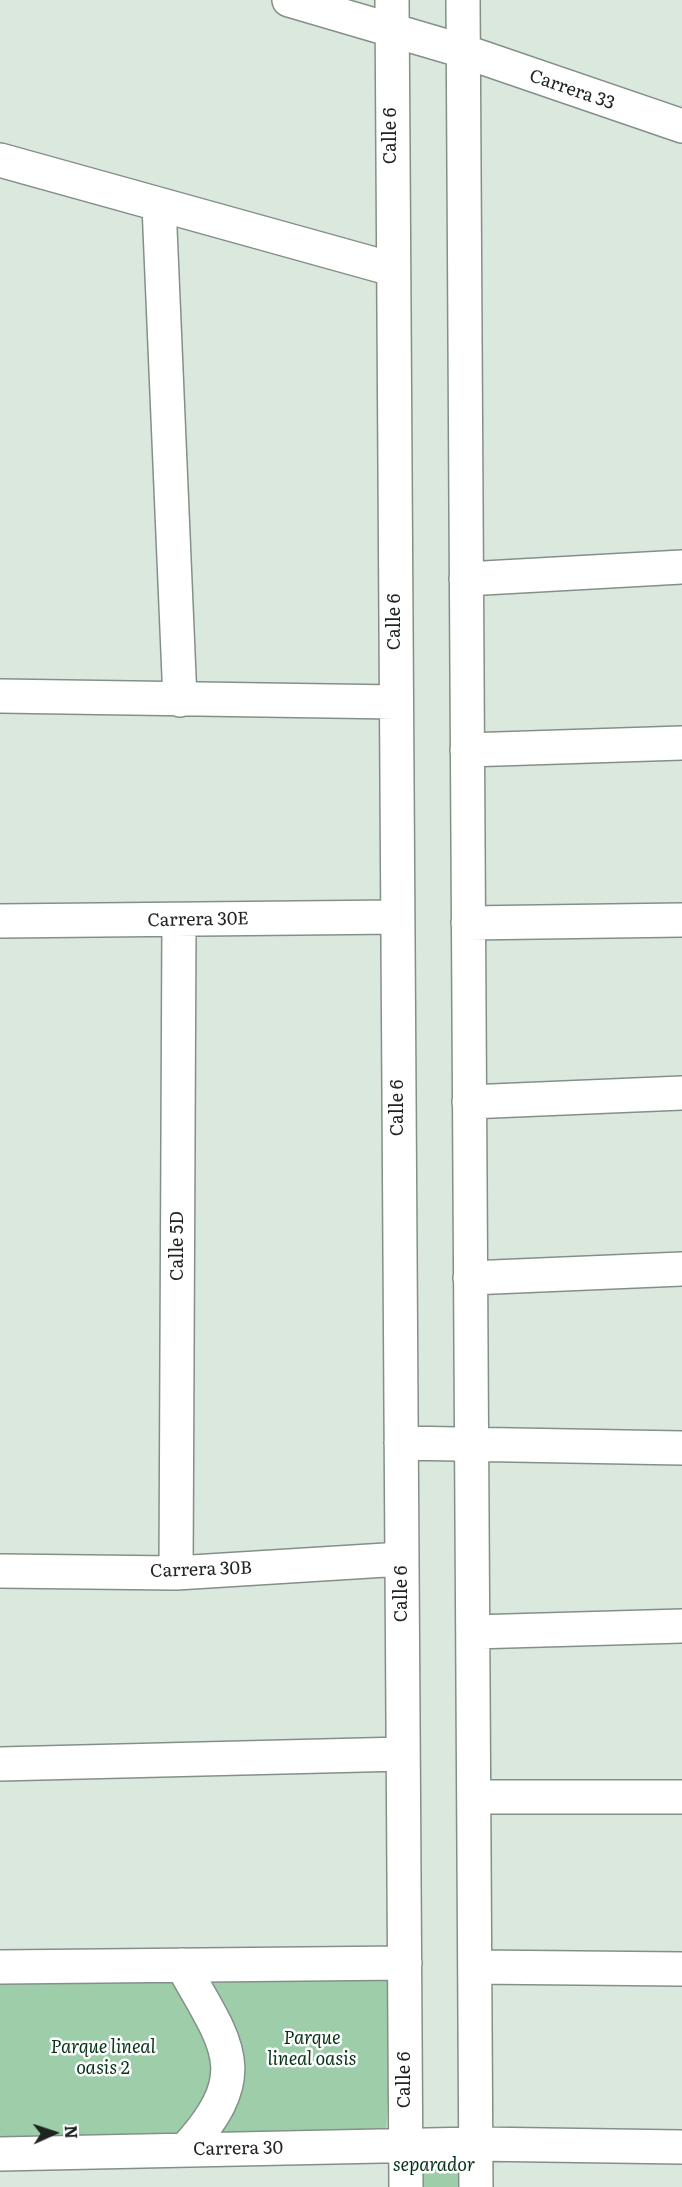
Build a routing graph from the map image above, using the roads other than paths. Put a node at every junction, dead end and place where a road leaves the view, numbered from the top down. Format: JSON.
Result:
{"nodes":[{"id":1,"x":289,"y":0,"type":"edge"},
{"id":2,"x":463,"y":0,"type":"edge"},
{"id":3,"x":391,"y":14,"type":"edge"},
{"id":4,"x":463,"y":51,"type":"junction"},
{"id":5,"x":682,"y":126,"type":"edge"},
{"id":6,"x":0,"y":160,"type":"edge"},
{"id":7,"x":159,"y":205,"type":"junction"},
{"id":8,"x":392,"y":269,"type":"junction"},
{"id":9,"x":682,"y":567,"type":"edge"},
{"id":10,"x":466,"y":579,"type":"junction"},
{"id":11,"x":0,"y":696,"type":"edge"},
{"id":12,"x":180,"y":700,"type":"junction"},
{"id":13,"x":396,"y":702,"type":"junction"},
{"id":14,"x":682,"y":743,"type":"edge"},
{"id":15,"x":468,"y":750,"type":"junction"},
{"id":16,"x":397,"y":917,"type":"junction"},
{"id":17,"x":179,"y":920,"type":"junction"},
{"id":18,"x":682,"y":920,"type":"edge"},
{"id":19,"x":0,"y":921,"type":"edge"},
{"id":20,"x":468,"y":923,"type":"junction"},
{"id":21,"x":682,"y":1093,"type":"edge"},
{"id":22,"x":470,"y":1102,"type":"junction"},
{"id":23,"x":682,"y":1269,"type":"edge"},
{"id":24,"x":470,"y":1278,"type":"junction"},
{"id":25,"x":401,"y":1443,"type":"junction"},
{"id":26,"x":471,"y":1443,"type":"junction"},
{"id":27,"x":682,"y":1448,"type":"edge"},
{"id":28,"x":402,"y":1559,"type":"junction"},
{"id":29,"x":0,"y":1571,"type":"edge"},
{"id":30,"x":176,"y":1573,"type":"junction"},
{"id":31,"x":682,"y":1626,"type":"edge"},
{"id":32,"x":472,"y":1632,"type":"junction"},
{"id":33,"x":403,"y":1754,"type":"junction"},
{"id":34,"x":0,"y":1764,"type":"edge"},
{"id":35,"x":474,"y":1797,"type":"junction"},
{"id":36,"x":682,"y":1797,"type":"edge"},
{"id":37,"x":405,"y":1963,"type":"junction"},
{"id":38,"x":182,"y":1965,"type":"junction"},
{"id":39,"x":0,"y":1967,"type":"edge"},
{"id":40,"x":475,"y":1967,"type":"junction"},
{"id":41,"x":682,"y":1969,"type":"edge"},
{"id":42,"x":476,"y":2144,"type":"junction"},
{"id":43,"x":406,"y":2145,"type":"junction"},
{"id":44,"x":682,"y":2147,"type":"edge"},
{"id":45,"x":185,"y":2150,"type":"junction"},
{"id":46,"x":0,"y":2154,"type":"edge"},
{"id":47,"x":406,"y":2187,"type":"edge"},
{"id":48,"x":476,"y":2187,"type":"edge"}],
"edges":[{"from":1,"to":3,"type":"street"},
{"from":2,"to":4,"type":"street"},
{"from":3,"to":4,"type":"street"},
{"from":3,"to":8,"type":"street","name":"Calle 6"},
{"from":4,"to":5,"type":"street","name":"Carrera 33"},
{"from":4,"to":10,"type":"street"},
{"from":6,"to":7,"type":"street"},
{"from":7,"to":8,"type":"street"},
{"from":7,"to":12,"type":"street"},
{"from":8,"to":13,"type":"street","name":"Calle 6"},
{"from":9,"to":10,"type":"street"},
{"from":10,"to":15,"type":"street"},
{"from":11,"to":12,"type":"street"},
{"from":12,"to":13,"type":"street"},
{"from":13,"to":16,"type":"street","name":"Calle 6"},
{"from":14,"to":15,"type":"street"},
{"from":15,"to":20,"type":"street"},
{"from":16,"to":17,"type":"street","name":"Carrera 30E"},
{"from":16,"to":25,"type":"street","name":"Calle 6"},
{"from":17,"to":19,"type":"street","name":"Carrera 30E"},
{"from":17,"to":30,"type":"street","name":"Calle 5D"},
{"from":18,"to":20,"type":"street"},
{"from":20,"to":22,"type":"street"},
{"from":21,"to":22,"type":"street"},
{"from":22,"to":24,"type":"street"},
{"from":23,"to":24,"type":"street"},
{"from":24,"to":26,"type":"street"},
{"from":25,"to":26,"type":"street"},
{"from":25,"to":28,"type":"street","name":"Calle 6"},
{"from":26,"to":27,"type":"street"},
{"from":26,"to":32,"type":"street"},
{"from":28,"to":30,"type":"street","name":"Carrera 30B"},
{"from":28,"to":33,"type":"street","name":"Calle 6"},
{"from":29,"to":30,"type":"street","name":"Carrera 30B"},
{"from":31,"to":32,"type":"street"},
{"from":32,"to":35,"type":"street"},
{"from":33,"to":34,"type":"street"},
{"from":33,"to":37,"type":"street","name":"Calle 6"},
{"from":35,"to":36,"type":"street"},
{"from":35,"to":40,"type":"street"},
{"from":37,"to":38,"type":"street"},
{"from":37,"to":43,"type":"street","name":"Calle 6"},
{"from":38,"to":39,"type":"street"},
{"from":38,"to":45,"type":"street"},
{"from":40,"to":41,"type":"street"},
{"from":40,"to":42,"type":"street"},
{"from":42,"to":43,"type":"street","name":"Carrera 30"},
{"from":42,"to":44,"type":"street","name":"Carrera 30"},
{"from":42,"to":48,"type":"street"},
{"from":43,"to":45,"type":"street","name":"Carrera 30"},
{"from":43,"to":47,"type":"street","name":"Calle 6"},
{"from":45,"to":46,"type":"street","name":"Carrera 30"}]}
